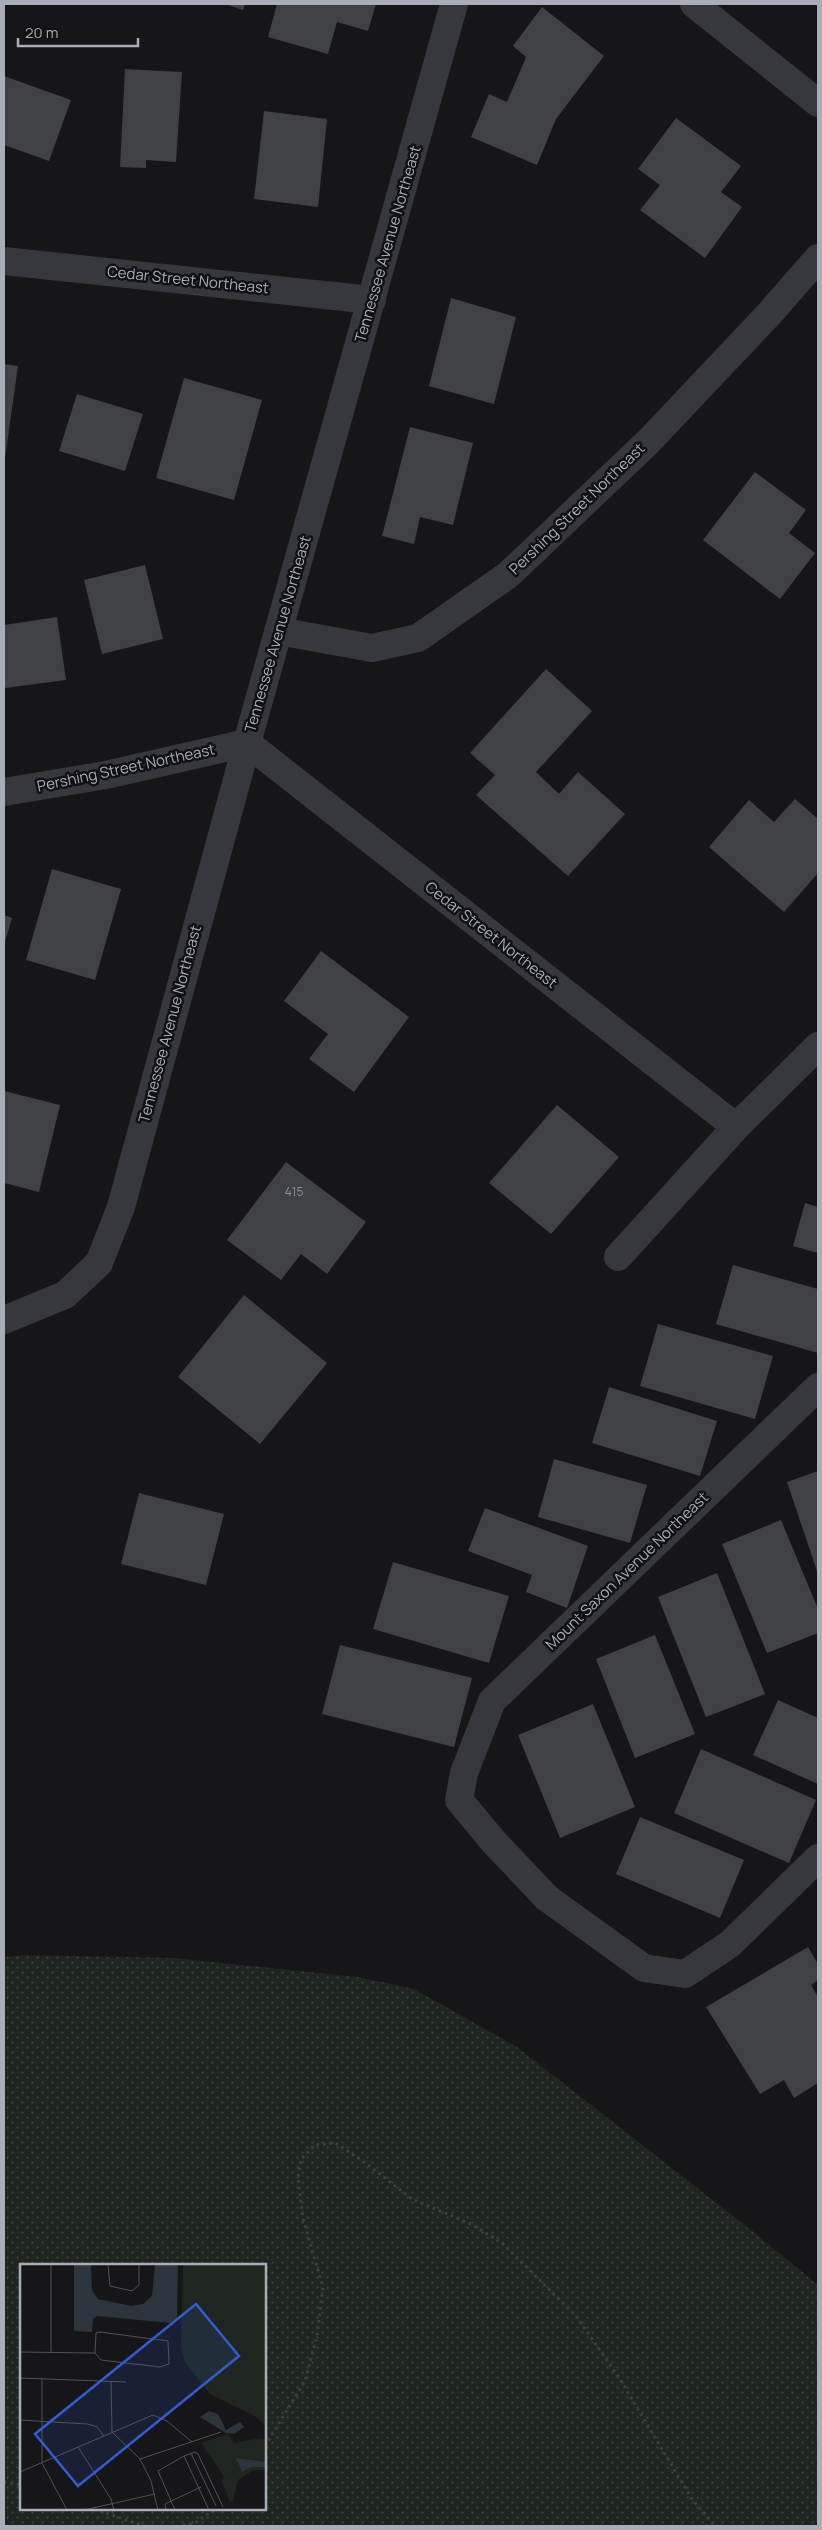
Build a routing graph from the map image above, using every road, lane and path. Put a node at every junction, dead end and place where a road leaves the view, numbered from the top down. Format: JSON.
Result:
{"nodes":[{"id":1,"x":454,"y":4,"type":"edge"},
{"id":2,"x":694,"y":4,"type":"edge"},
{"id":3,"x":818,"y":103,"type":"edge"},
{"id":4,"x":818,"y":258,"type":"edge"},
{"id":5,"x":4,"y":261,"type":"edge"},
{"id":6,"x":372,"y":300,"type":"junction"},
{"id":7,"x":278,"y":631,"type":"junction"},
{"id":8,"x":247,"y":743,"type":"junction"},
{"id":9,"x":4,"y":792,"type":"edge"},
{"id":10,"x":818,"y":1046,"type":"edge"},
{"id":11,"x":736,"y":1126,"type":"junction"},
{"id":12,"x":618,"y":1257,"type":"dead end"},
{"id":13,"x":4,"y":1320,"type":"edge"},
{"id":14,"x":818,"y":1387,"type":"edge"},
{"id":15,"x":818,"y":1858,"type":"edge"},
{"id":16,"x":266,"y":2444,"type":"edge"},
{"id":17,"x":4,"y":2482,"type":"edge"},
{"id":18,"x":20,"y":2485,"type":"edge"},
{"id":19,"x":97,"y":2510,"type":"edge"},
{"id":20,"x":214,"y":2510,"type":"edge"},
{"id":21,"x":144,"y":2526,"type":"edge"},
{"id":22,"x":183,"y":2526,"type":"edge"},
{"id":23,"x":715,"y":2526,"type":"edge"}],
"edges":[{"from":1,"to":6,"type":"street","name":"Tennessee Avenue Northeast"},
{"from":2,"to":3,"type":"street"},
{"from":4,"to":7,"type":"street","name":"Pershing Street Northeast"},
{"from":5,"to":6,"type":"street","name":"Cedar Street Northeast"},
{"from":6,"to":7,"type":"street","name":"Tennessee Avenue Northeast"},
{"from":7,"to":8,"type":"street","name":"Tennessee Avenue Northeast"},
{"from":8,"to":9,"type":"street","name":"Pershing Street Northeast"},
{"from":8,"to":11,"type":"street","name":"Cedar Street Northeast"},
{"from":8,"to":13,"type":"street","name":"Tennessee Avenue Northeast"},
{"from":10,"to":11,"type":"street"},
{"from":11,"to":12,"type":"street"},
{"from":14,"to":15,"type":"street","name":"Mount Saxon Avenue Northeast"},
{"from":16,"to":23,"type":"path"},
{"from":17,"to":18,"type":"path"},
{"from":19,"to":21,"type":"path"},
{"from":20,"to":22,"type":"path"}]}
